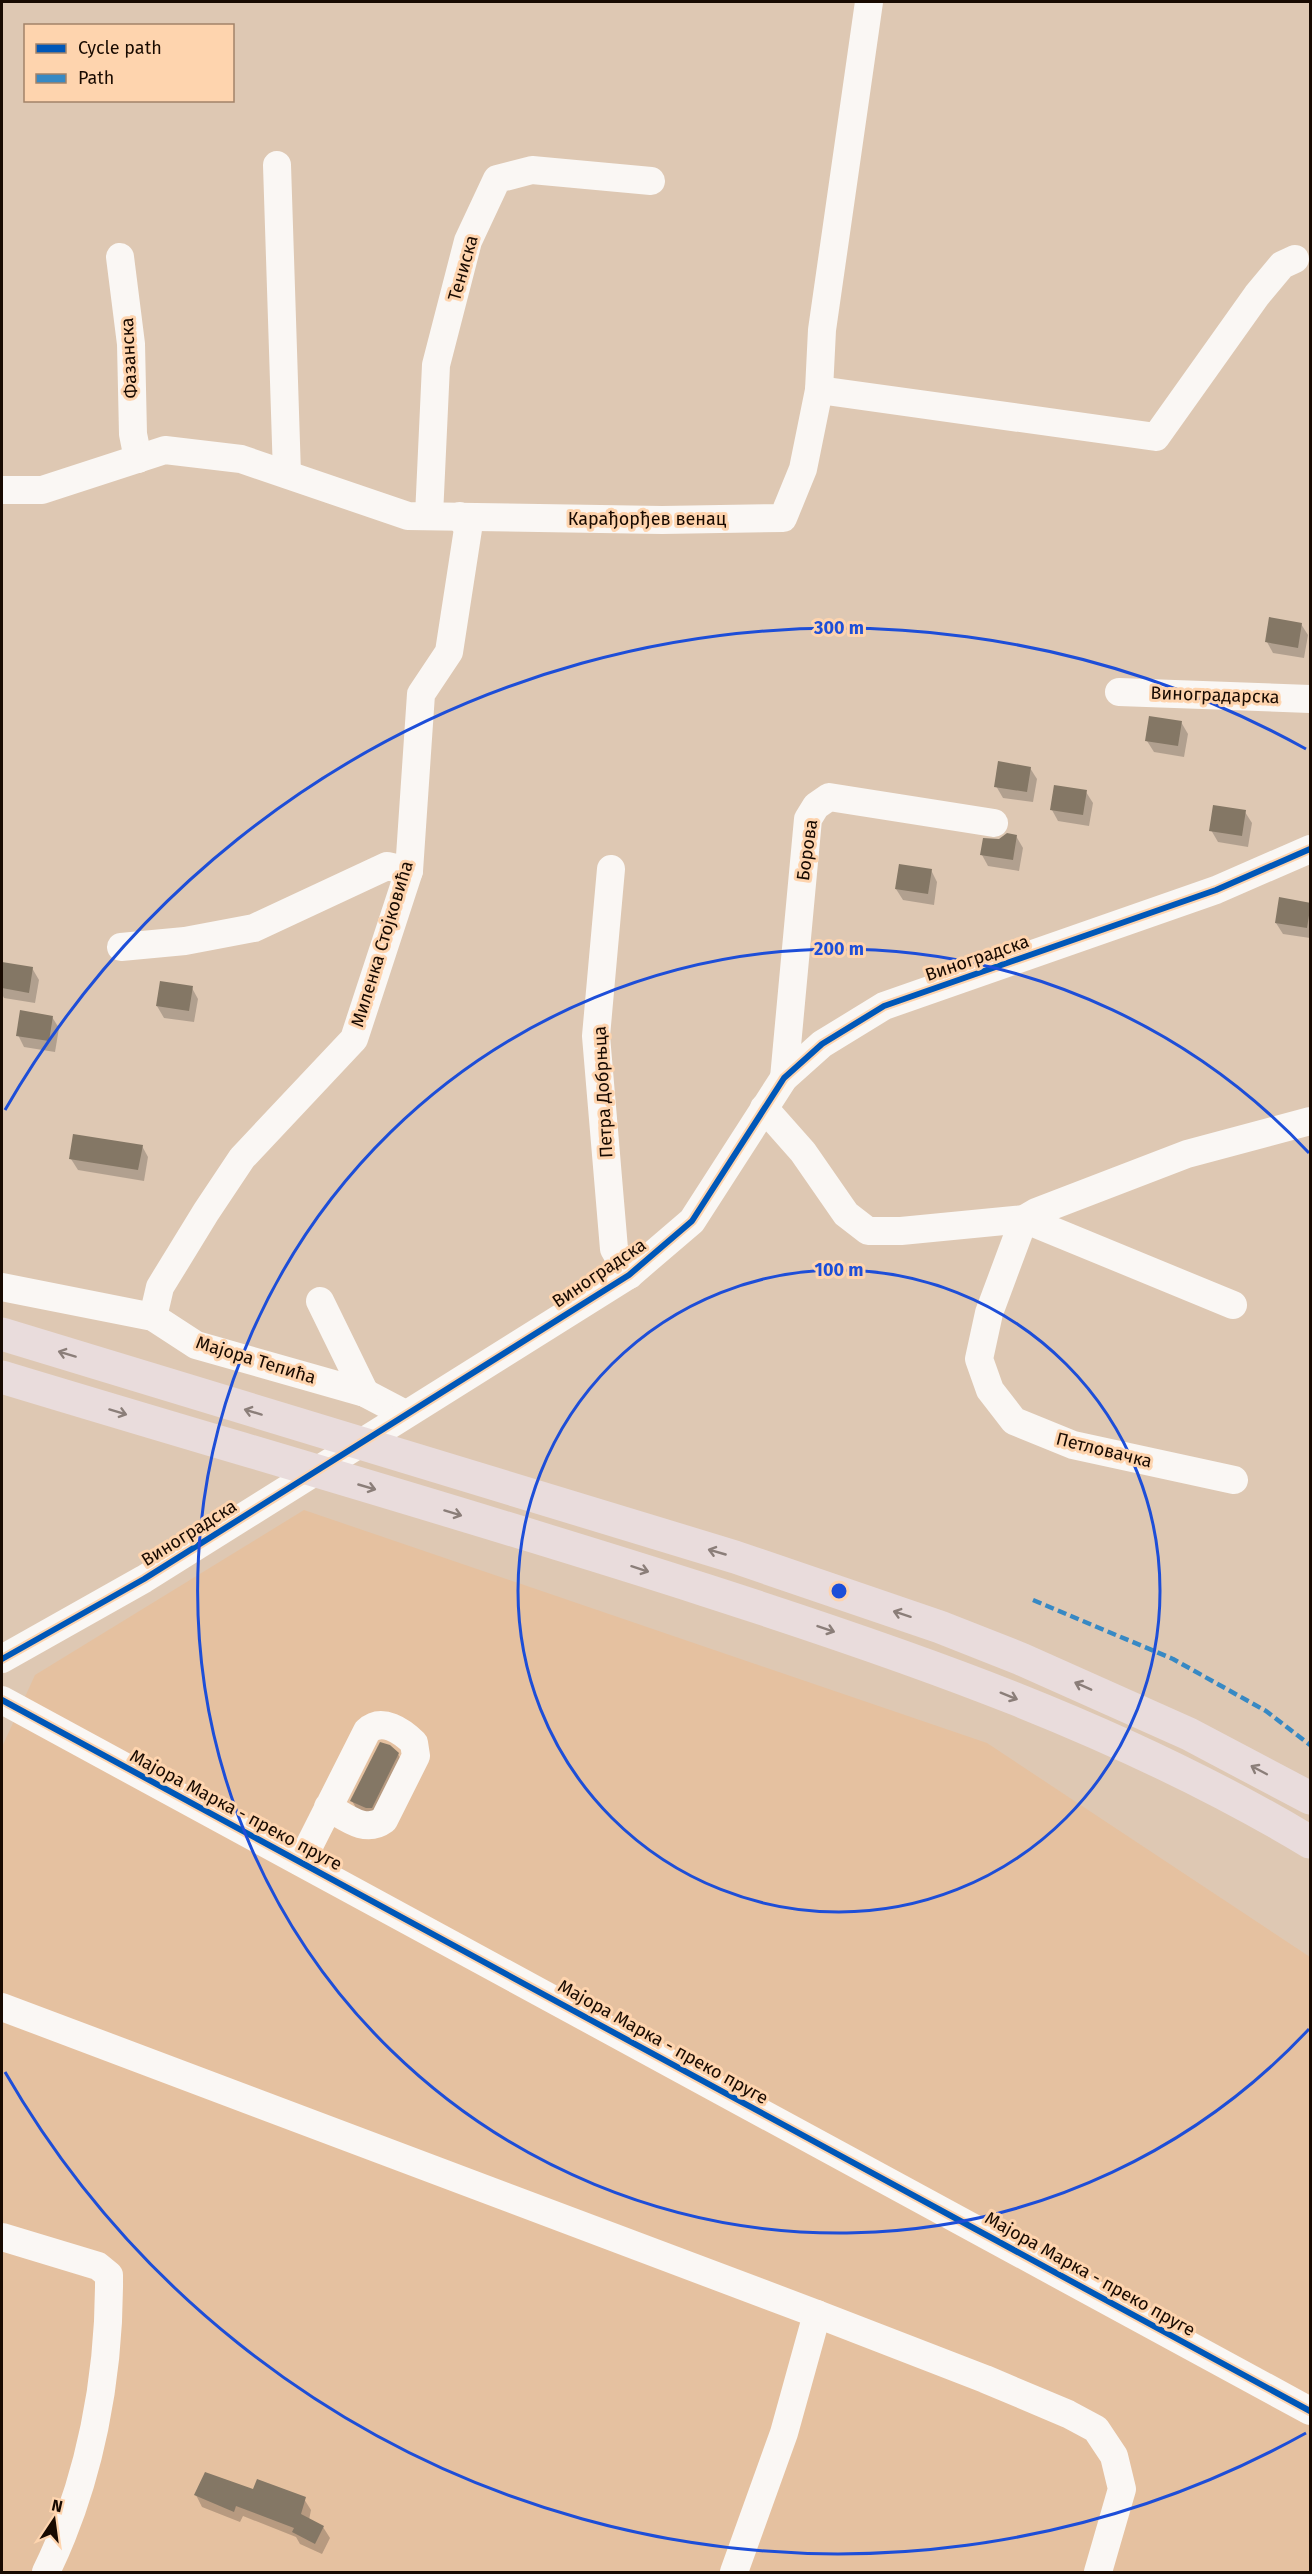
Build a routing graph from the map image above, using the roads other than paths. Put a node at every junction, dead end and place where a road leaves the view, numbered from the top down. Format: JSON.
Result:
{"nodes":[{"id":1,"x":869,"y":2,"type":"edge"},
{"id":2,"x":277,"y":165,"type":"dead end"},
{"id":3,"x":651,"y":181,"type":"dead end"},
{"id":4,"x":120,"y":257,"type":"dead end"},
{"id":5,"x":1295,"y":259,"type":"dead end"},
{"id":6,"x":819,"y":390,"type":"junction"},
{"id":7,"x":138,"y":459,"type":"junction"},
{"id":8,"x":287,"y":474,"type":"junction"},
{"id":9,"x":2,"y":490,"type":"edge"},
{"id":10,"x":429,"y":516,"type":"junction"},
{"id":11,"x":459,"y":516,"type":"junction"},
{"id":12,"x":1119,"y":692,"type":"dead end"},
{"id":13,"x":1311,"y":699,"type":"edge"},
{"id":14,"x":994,"y":823,"type":"dead end"},
{"id":15,"x":1311,"y":849,"type":"edge"},
{"id":16,"x":612,"y":869,"type":"dead end"},
{"id":17,"x":408,"y":871,"type":"junction"},
{"id":18,"x":121,"y":947,"type":"dead end"},
{"id":19,"x":784,"y":1078,"type":"junction"},
{"id":20,"x":764,"y":1108,"type":"junction"},
{"id":21,"x":1311,"y":1121,"type":"edge"},
{"id":22,"x":1024,"y":1220,"type":"junction"},
{"id":23,"x":629,"y":1275,"type":"junction"},
{"id":24,"x":2,"y":1287,"type":"edge"},
{"id":25,"x":320,"y":1301,"type":"dead end"},
{"id":26,"x":1233,"y":1305,"type":"dead end"},
{"id":27,"x":153,"y":1317,"type":"junction"},
{"id":28,"x":2,"y":1334,"type":"edge"},
{"id":29,"x":2,"y":1377,"type":"edge"},
{"id":30,"x":365,"y":1393,"type":"junction"},
{"id":31,"x":405,"y":1414,"type":"junction"},
{"id":32,"x":1234,"y":1480,"type":"dead end"},
{"id":33,"x":2,"y":1659,"type":"edge"},
{"id":34,"x":2,"y":1700,"type":"edge"},
{"id":35,"x":1311,"y":1798,"type":"edge"},
{"id":36,"x":328,"y":1807,"type":"dead end"},
{"id":37,"x":1311,"y":1842,"type":"edge"},
{"id":38,"x":301,"y":1862,"type":"junction"},
{"id":39,"x":2,"y":2007,"type":"edge"},
{"id":40,"x":2,"y":2237,"type":"edge"},
{"id":41,"x":817,"y":2314,"type":"junction"},
{"id":42,"x":1311,"y":2411,"type":"edge"},
{"id":43,"x":46,"y":2572,"type":"edge"},
{"id":44,"x":734,"y":2572,"type":"edge"},
{"id":45,"x":1098,"y":2572,"type":"edge"}],
"edges":[{"from":1,"to":6,"type":"street","name":"Карађорђев венац"},
{"from":2,"to":8,"type":"street"},
{"from":3,"to":10,"type":"street","name":"Тениска"},
{"from":4,"to":7,"type":"street","name":"Фазанска"},
{"from":5,"to":6,"type":"street"},
{"from":6,"to":11,"type":"street","name":"Карађорђев венац"},
{"from":7,"to":8,"type":"street","name":"Карађорђев венац"},
{"from":7,"to":9,"type":"street","name":"Карађорђев венац"},
{"from":8,"to":10,"type":"street","name":"Карађорђев венац"},
{"from":10,"to":11,"type":"street","name":"Карађорђев венац"},
{"from":11,"to":17,"type":"street","name":"Миленка Стојковића"},
{"from":12,"to":13,"type":"street","name":"Виноградарска"},
{"from":14,"to":19,"type":"street","name":"Борова"},
{"from":15,"to":19,"type":"street","name":"Виноградска"},
{"from":16,"to":23,"type":"street","name":"Петра Добрњца"},
{"from":17,"to":18,"type":"street"},
{"from":17,"to":27,"type":"street","name":"Миленка Стојковића"},
{"from":19,"to":20,"type":"street","name":"Виноградска"},
{"from":20,"to":22,"type":"street"},
{"from":20,"to":23,"type":"street","name":"Виноградска"},
{"from":21,"to":22,"type":"street"},
{"from":22,"to":26,"type":"street"},
{"from":22,"to":32,"type":"street","name":"Петловачка"},
{"from":23,"to":31,"type":"street","name":"Виноградска"},
{"from":24,"to":27,"type":"street","name":"Мајора Тепића"},
{"from":25,"to":30,"type":"street"},
{"from":27,"to":30,"type":"street","name":"Мајора Тепића"},
{"from":35,"to":28,"type":"highway","one_way":true},
{"from":29,"to":37,"type":"highway","one_way":true},
{"from":30,"to":31,"type":"street","name":"Мајора Тепића"},
{"from":31,"to":33,"type":"street","name":"Виноградска"},
{"from":34,"to":38,"type":"street","name":"Мајора Марка - преко пруге"},
{"from":36,"to":38,"type":"street"},
{"from":38,"to":42,"type":"street","name":"Мајора Марка - преко пруге"},
{"from":39,"to":41,"type":"street"},
{"from":40,"to":43,"type":"street"},
{"from":41,"to":44,"type":"street"},
{"from":41,"to":45,"type":"street"}]}
